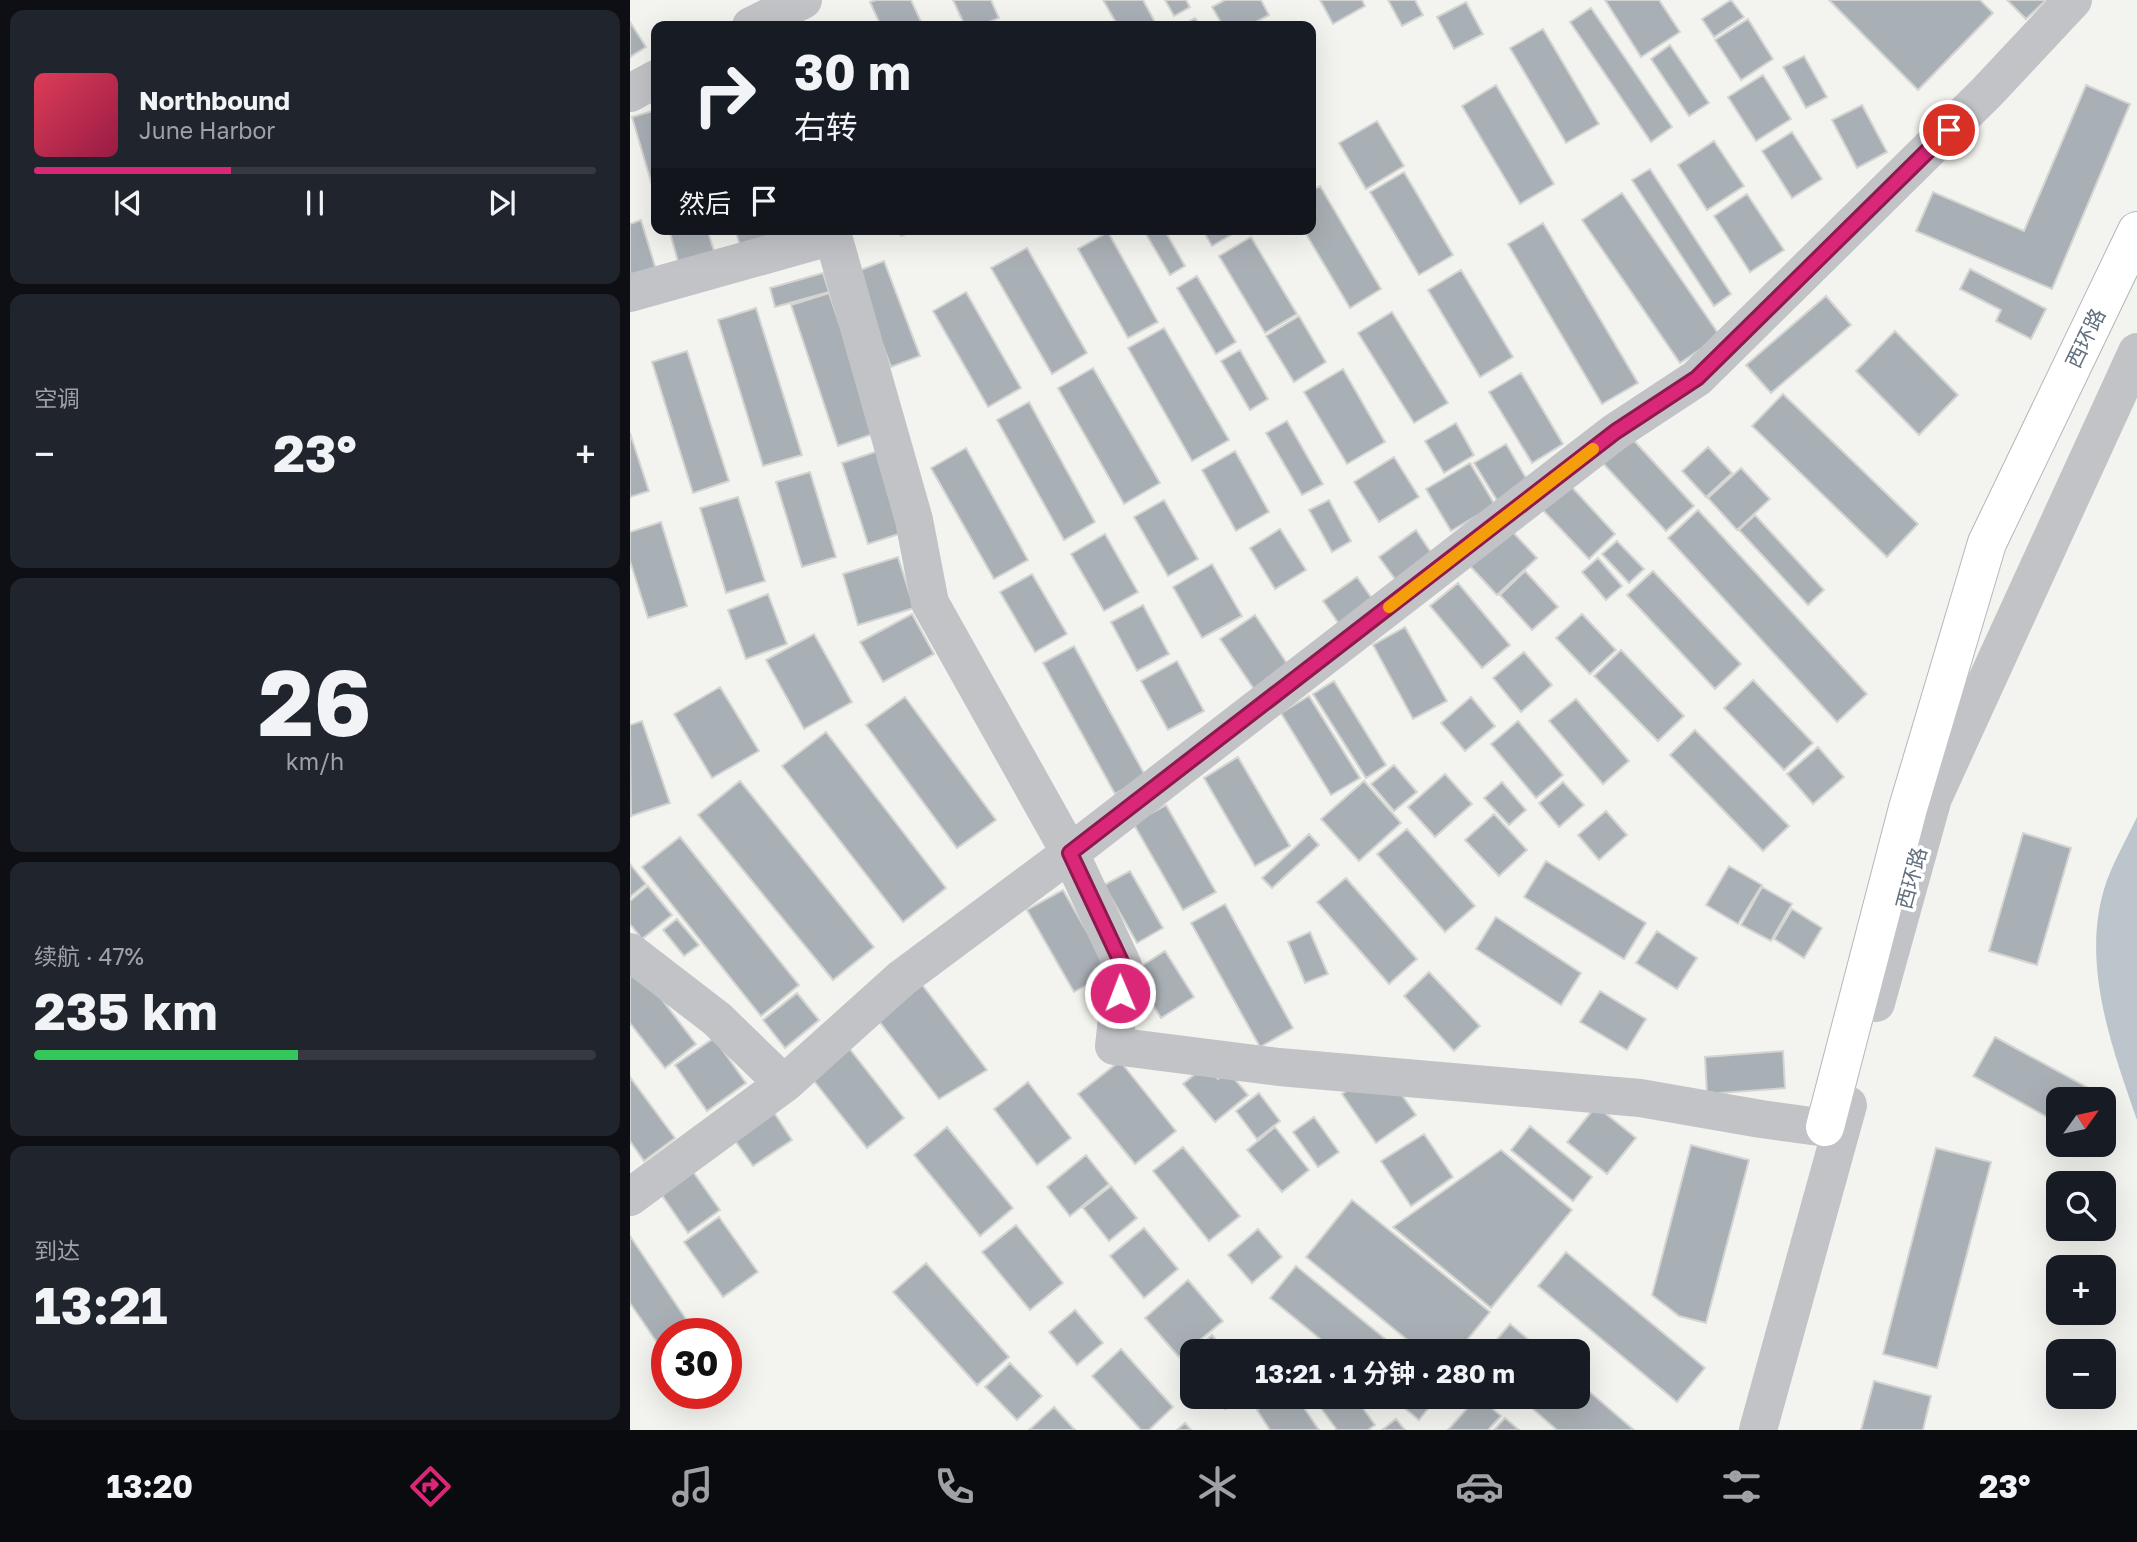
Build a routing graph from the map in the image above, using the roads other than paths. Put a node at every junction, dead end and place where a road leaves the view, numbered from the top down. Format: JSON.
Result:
{"nodes":[{"id":1,"x":803,"y":0,"type":"edge"},
{"id":2,"x":2073,"y":0,"type":"edge"},
{"id":3,"x":761,"y":21,"type":"edge"},
{"id":4,"x":651,"y":82,"type":"edge"},
{"id":5,"x":630,"y":93,"type":"edge"},
{"id":6,"x":2137,"y":231,"type":"edge"},
{"id":7,"x":630,"y":293,"type":"edge"},
{"id":8,"x":2137,"y":352,"type":"edge"},
{"id":9,"x":1070,"y":853,"type":"junction"},
{"id":10,"x":630,"y":952,"type":"edge"},
{"id":11,"x":784,"y":1084,"type":"junction"},
{"id":12,"x":1833,"y":1129,"type":"junction"},
{"id":13,"x":630,"y":1198,"type":"edge"},
{"id":14,"x":1758,"y":1430,"type":"edge"}],
"edges":[{"from":1,"to":3,"type":"street"},
{"from":2,"to":9,"type":"street"},
{"from":4,"to":5,"type":"street"},
{"from":6,"to":12,"type":"main road","name":"西环路"},
{"from":7,"to":9,"type":"street"},
{"from":8,"to":12,"type":"street","name":"西环路"},
{"from":9,"to":11,"type":"street"},
{"from":9,"to":12,"type":"street"},
{"from":10,"to":11,"type":"street"},
{"from":11,"to":13,"type":"street"},
{"from":12,"to":14,"type":"street","name":"西环路"}]}
